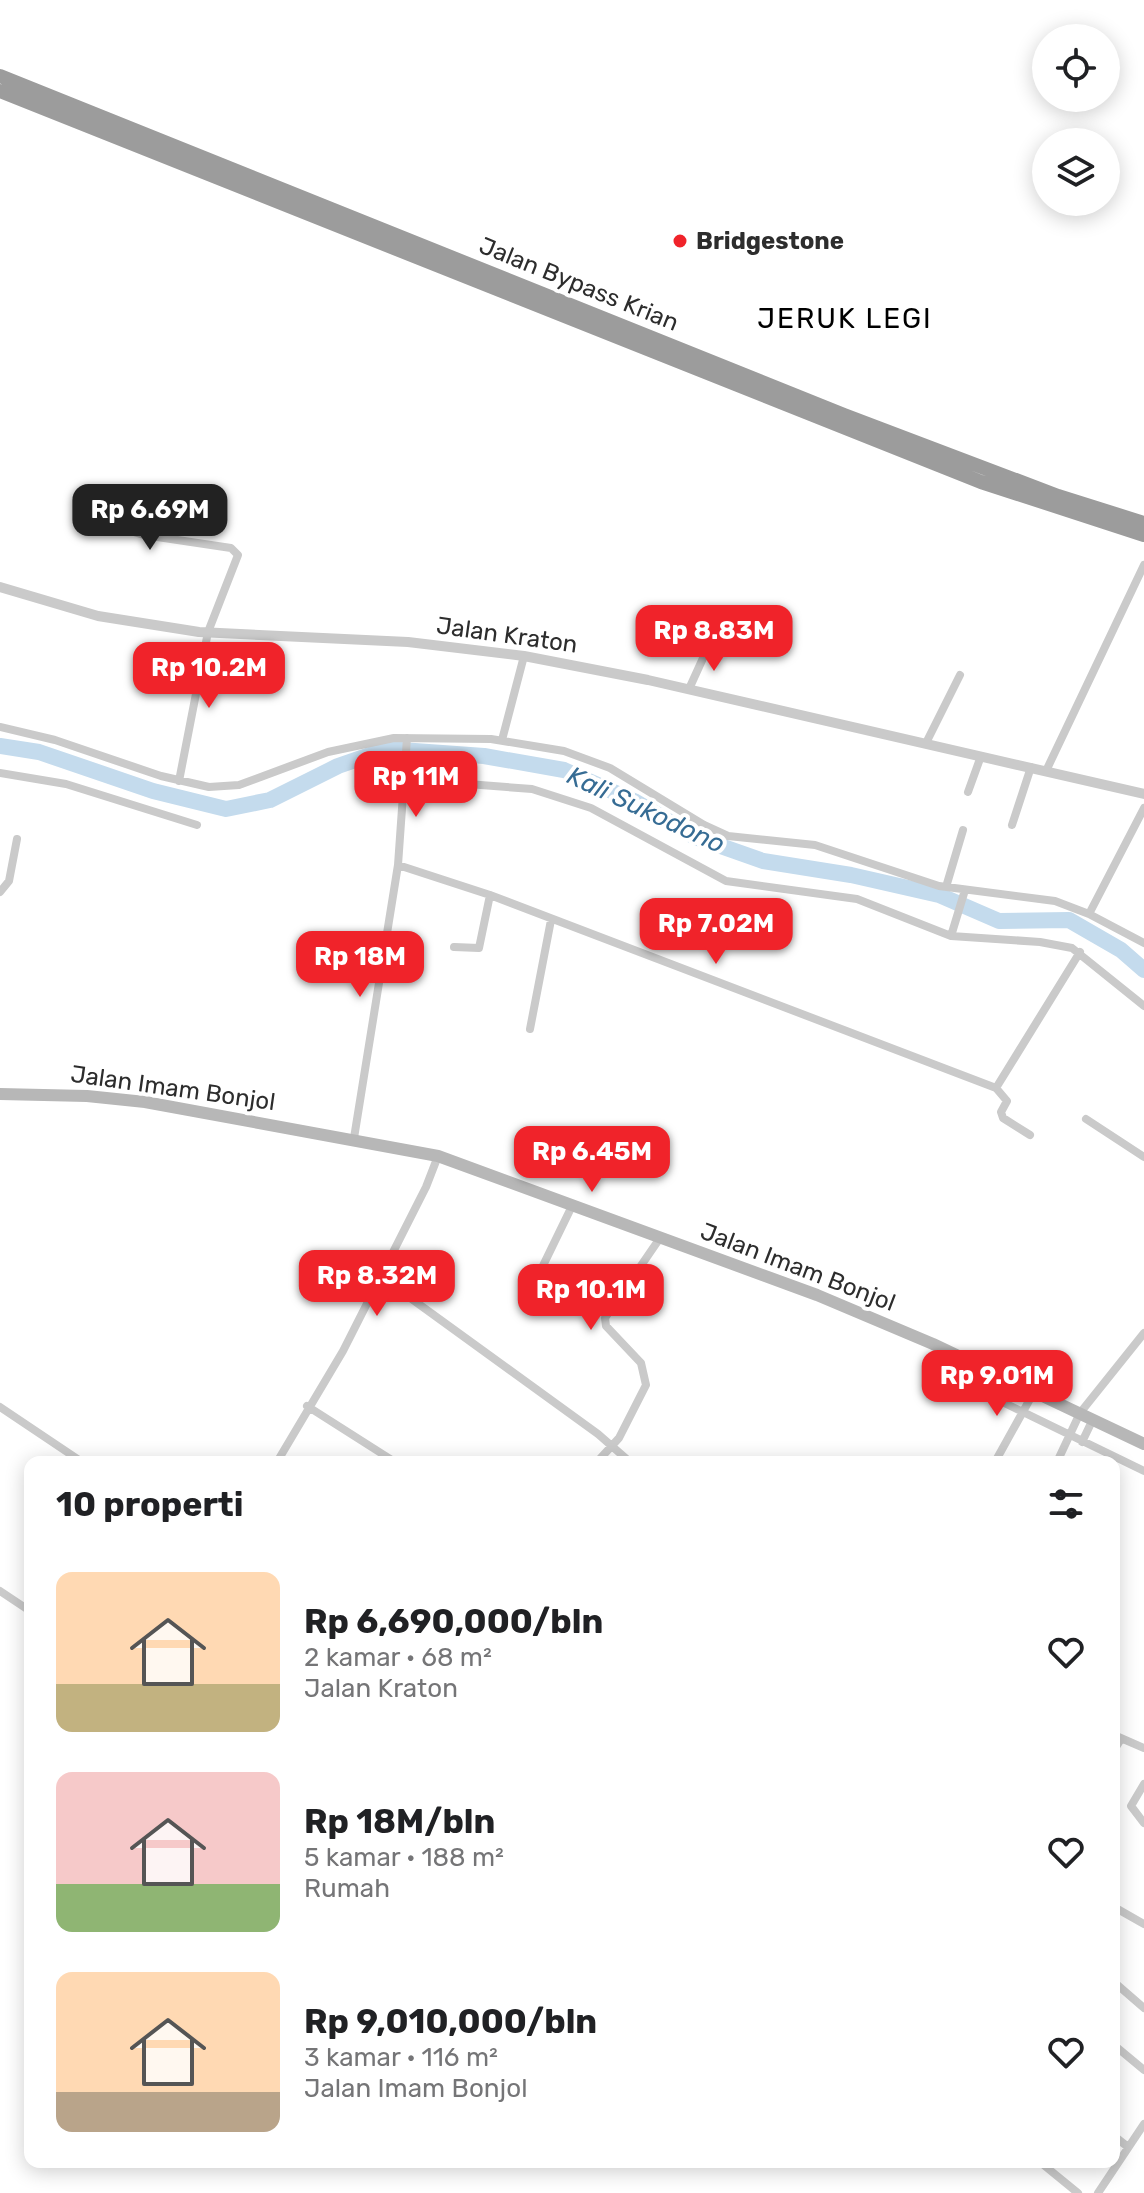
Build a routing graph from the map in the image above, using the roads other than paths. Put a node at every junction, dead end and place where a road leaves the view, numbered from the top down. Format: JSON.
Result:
{"nodes":[{"id":1,"x":0,"y":76,"type":"edge"},
{"id":2,"x":0,"y":91,"type":"edge"},
{"id":3,"x":79,"y":516,"type":"dead end"},
{"id":4,"x":1144,"y":523,"type":"edge"},
{"id":5,"x":1144,"y":535,"type":"edge"},
{"id":6,"x":1144,"y":565,"type":"edge"},
{"id":7,"x":0,"y":587,"type":"edge"},
{"id":8,"x":208,"y":632,"type":"junction"},
{"id":9,"x":709,"y":645,"type":"dead end"},
{"id":10,"x":524,"y":656,"type":"junction"},
{"id":11,"x":960,"y":675,"type":"dead end"},
{"id":12,"x":689,"y":689,"type":"junction"},
{"id":13,"x":0,"y":727,"type":"edge"},
{"id":14,"x":502,"y":740,"type":"junction"},
{"id":15,"x":406,"y":742,"type":"junction"},
{"id":16,"x":926,"y":743,"type":"junction"},
{"id":17,"x":981,"y":756,"type":"junction"},
{"id":18,"x":1031,"y":767,"type":"junction"},
{"id":19,"x":1046,"y":771,"type":"junction"},
{"id":20,"x":0,"y":773,"type":"edge"},
{"id":21,"x":402,"y":776,"type":"junction"},
{"id":22,"x":179,"y":781,"type":"junction"},
{"id":23,"x":968,"y":792,"type":"dead end"},
{"id":24,"x":1144,"y":794,"type":"edge"},
{"id":25,"x":1144,"y":808,"type":"edge"},
{"id":26,"x":197,"y":825,"type":"dead end"},
{"id":27,"x":1012,"y":825,"type":"dead end"},
{"id":28,"x":963,"y":830,"type":"dead end"},
{"id":29,"x":17,"y":839,"type":"dead end"},
{"id":30,"x":398,"y":865,"type":"junction"},
{"id":31,"x":946,"y":887,"type":"junction"},
{"id":32,"x":0,"y":892,"type":"edge"},
{"id":33,"x":964,"y":894,"type":"junction"},
{"id":34,"x":490,"y":895,"type":"junction"},
{"id":35,"x":1089,"y":914,"type":"junction"},
{"id":36,"x":551,"y":920,"type":"junction"},
{"id":37,"x":952,"y":932,"type":"junction"},
{"id":38,"x":1144,"y":943,"type":"edge"},
{"id":39,"x":454,"y":947,"type":"dead end"},
{"id":40,"x":1080,"y":952,"type":"junction"},
{"id":41,"x":1144,"y":1006,"type":"edge"},
{"id":42,"x":530,"y":1029,"type":"dead end"},
{"id":43,"x":996,"y":1088,"type":"junction"},
{"id":44,"x":0,"y":1094,"type":"edge"},
{"id":45,"x":1086,"y":1119,"type":"dead end"},
{"id":46,"x":1030,"y":1135,"type":"dead end"},
{"id":47,"x":354,"y":1138,"type":"junction"},
{"id":48,"x":438,"y":1156,"type":"junction"},
{"id":49,"x":1144,"y":1157,"type":"edge"},
{"id":50,"x":572,"y":1206,"type":"junction"},
{"id":51,"x":660,"y":1238,"type":"junction"},
{"id":52,"x":380,"y":1276,"type":"junction"},
{"id":53,"x":537,"y":1278,"type":"dead end"},
{"id":54,"x":1144,"y":1333,"type":"edge"},
{"id":55,"x":985,"y":1368,"type":"junction"},
{"id":56,"x":1035,"y":1390,"type":"junction"},
{"id":57,"x":307,"y":1406,"type":"junction"},
{"id":58,"x":0,"y":1407,"type":"edge"},
{"id":59,"x":1022,"y":1412,"type":"junction"},
{"id":60,"x":1080,"y":1413,"type":"junction"},
{"id":61,"x":1093,"y":1419,"type":"junction"},
{"id":62,"x":1068,"y":1435,"type":"junction"},
{"id":63,"x":1082,"y":1442,"type":"junction"},
{"id":64,"x":611,"y":1444,"type":"junction"},
{"id":65,"x":1144,"y":1444,"type":"edge"},
{"id":66,"x":73,"y":1456,"type":"edge"},
{"id":67,"x":280,"y":1456,"type":"edge"},
{"id":68,"x":386,"y":1456,"type":"edge"},
{"id":69,"x":602,"y":1456,"type":"edge"},
{"id":70,"x":624,"y":1456,"type":"edge"},
{"id":71,"x":998,"y":1456,"type":"edge"},
{"id":72,"x":1059,"y":1456,"type":"edge"},
{"id":73,"x":1112,"y":1456,"type":"edge"},
{"id":74,"x":1120,"y":1460,"type":"edge"},
{"id":75,"x":1144,"y":1471,"type":"edge"},
{"id":76,"x":0,"y":1591,"type":"edge"},
{"id":77,"x":24,"y":1607,"type":"edge"},
{"id":78,"x":1120,"y":1738,"type":"edge"},
{"id":79,"x":1144,"y":1748,"type":"edge"},
{"id":80,"x":1144,"y":1784,"type":"edge"},
{"id":81,"x":1144,"y":1823,"type":"edge"},
{"id":82,"x":1120,"y":1910,"type":"edge"},
{"id":83,"x":1144,"y":1924,"type":"edge"},
{"id":84,"x":1120,"y":1987,"type":"edge"},
{"id":85,"x":1144,"y":2008,"type":"edge"},
{"id":86,"x":1120,"y":2050,"type":"edge"},
{"id":87,"x":1144,"y":2070,"type":"edge"},
{"id":88,"x":1144,"y":2124,"type":"edge"},
{"id":89,"x":1120,"y":2141,"type":"edge"},
{"id":90,"x":1128,"y":2147,"type":"junction"},
{"id":91,"x":1120,"y":2159,"type":"edge"},
{"id":92,"x":1047,"y":2168,"type":"edge"},
{"id":93,"x":1114,"y":2168,"type":"edge"},
{"id":94,"x":1078,"y":2193,"type":"edge"},
{"id":95,"x":1098,"y":2193,"type":"edge"}],
"edges":[{"from":1,"to":4,"type":"highway","name":"Jalan Bypass Krian"},
{"from":2,"to":5,"type":"highway","name":"Jalan Bypass Krian"},
{"from":3,"to":8,"type":"street"},
{"from":6,"to":19,"type":"street"},
{"from":7,"to":8,"type":"street","name":"Jalan Kraton"},
{"from":8,"to":10,"type":"street","name":"Jalan Kraton"},
{"from":8,"to":22,"type":"street"},
{"from":9,"to":12,"type":"street"},
{"from":10,"to":12,"type":"street","name":"Jalan Kraton"},
{"from":10,"to":14,"type":"street"},
{"from":11,"to":16,"type":"street"},
{"from":12,"to":16,"type":"street","name":"Jalan Kraton"},
{"from":13,"to":22,"type":"street"},
{"from":14,"to":15,"type":"street"},
{"from":14,"to":31,"type":"street"},
{"from":15,"to":21,"type":"street"},
{"from":15,"to":22,"type":"street"},
{"from":16,"to":17,"type":"street","name":"Jalan Kraton"},
{"from":17,"to":18,"type":"street","name":"Jalan Kraton"},
{"from":17,"to":23,"type":"street"},
{"from":18,"to":19,"type":"street","name":"Jalan Kraton"},
{"from":18,"to":27,"type":"street"},
{"from":19,"to":24,"type":"street","name":"Jalan Kraton"},
{"from":20,"to":26,"type":"street"},
{"from":21,"to":30,"type":"street"},
{"from":21,"to":37,"type":"street"},
{"from":25,"to":35,"type":"street"},
{"from":28,"to":31,"type":"street"},
{"from":29,"to":32,"type":"street"},
{"from":30,"to":34,"type":"street"},
{"from":30,"to":47,"type":"street"},
{"from":31,"to":33,"type":"street"},
{"from":33,"to":35,"type":"street"},
{"from":33,"to":37,"type":"street"},
{"from":34,"to":36,"type":"street"},
{"from":34,"to":39,"type":"street"},
{"from":35,"to":38,"type":"street"},
{"from":36,"to":42,"type":"street"},
{"from":36,"to":43,"type":"street"},
{"from":37,"to":40,"type":"street"},
{"from":40,"to":41,"type":"street"},
{"from":40,"to":43,"type":"street"},
{"from":43,"to":46,"type":"street"},
{"from":44,"to":47,"type":"main road","name":"Jalan Imam Bonjol"},
{"from":45,"to":49,"type":"street"},
{"from":47,"to":48,"type":"main road","name":"Jalan Imam Bonjol"},
{"from":48,"to":50,"type":"main road","name":"Jalan Imam Bonjol"},
{"from":48,"to":52,"type":"street"},
{"from":50,"to":51,"type":"main road","name":"Jalan Imam Bonjol"},
{"from":50,"to":53,"type":"street"},
{"from":51,"to":55,"type":"main road","name":"Jalan Imam Bonjol"},
{"from":51,"to":64,"type":"street"},
{"from":52,"to":57,"type":"street"},
{"from":52,"to":64,"type":"street"},
{"from":54,"to":60,"type":"street"},
{"from":55,"to":56,"type":"main road","name":"Jalan Imam Bonjol"},
{"from":55,"to":59,"type":"street"},
{"from":56,"to":59,"type":"street"},
{"from":56,"to":60,"type":"main road","name":"Jalan Imam Bonjol"},
{"from":57,"to":67,"type":"street"},
{"from":57,"to":68,"type":"street"},
{"from":58,"to":66,"type":"street"},
{"from":59,"to":62,"type":"street"},
{"from":59,"to":71,"type":"street"},
{"from":60,"to":61,"type":"main road","name":"Jalan Imam Bonjol"},
{"from":60,"to":62,"type":"street"},
{"from":61,"to":63,"type":"street"},
{"from":61,"to":65,"type":"main road","name":"Jalan Imam Bonjol"},
{"from":62,"to":63,"type":"street"},
{"from":62,"to":72,"type":"street"},
{"from":63,"to":73,"type":"street"},
{"from":64,"to":69,"type":"street"},
{"from":64,"to":70,"type":"street"},
{"from":74,"to":75,"type":"street"},
{"from":76,"to":77,"type":"street"},
{"from":78,"to":79,"type":"street"},
{"from":80,"to":81,"type":"street"},
{"from":82,"to":83,"type":"street"},
{"from":84,"to":85,"type":"street"},
{"from":86,"to":87,"type":"street"},
{"from":88,"to":90,"type":"street"},
{"from":89,"to":90,"type":"street"},
{"from":90,"to":91,"type":"street"},
{"from":92,"to":94,"type":"street"},
{"from":93,"to":95,"type":"street"}]}
